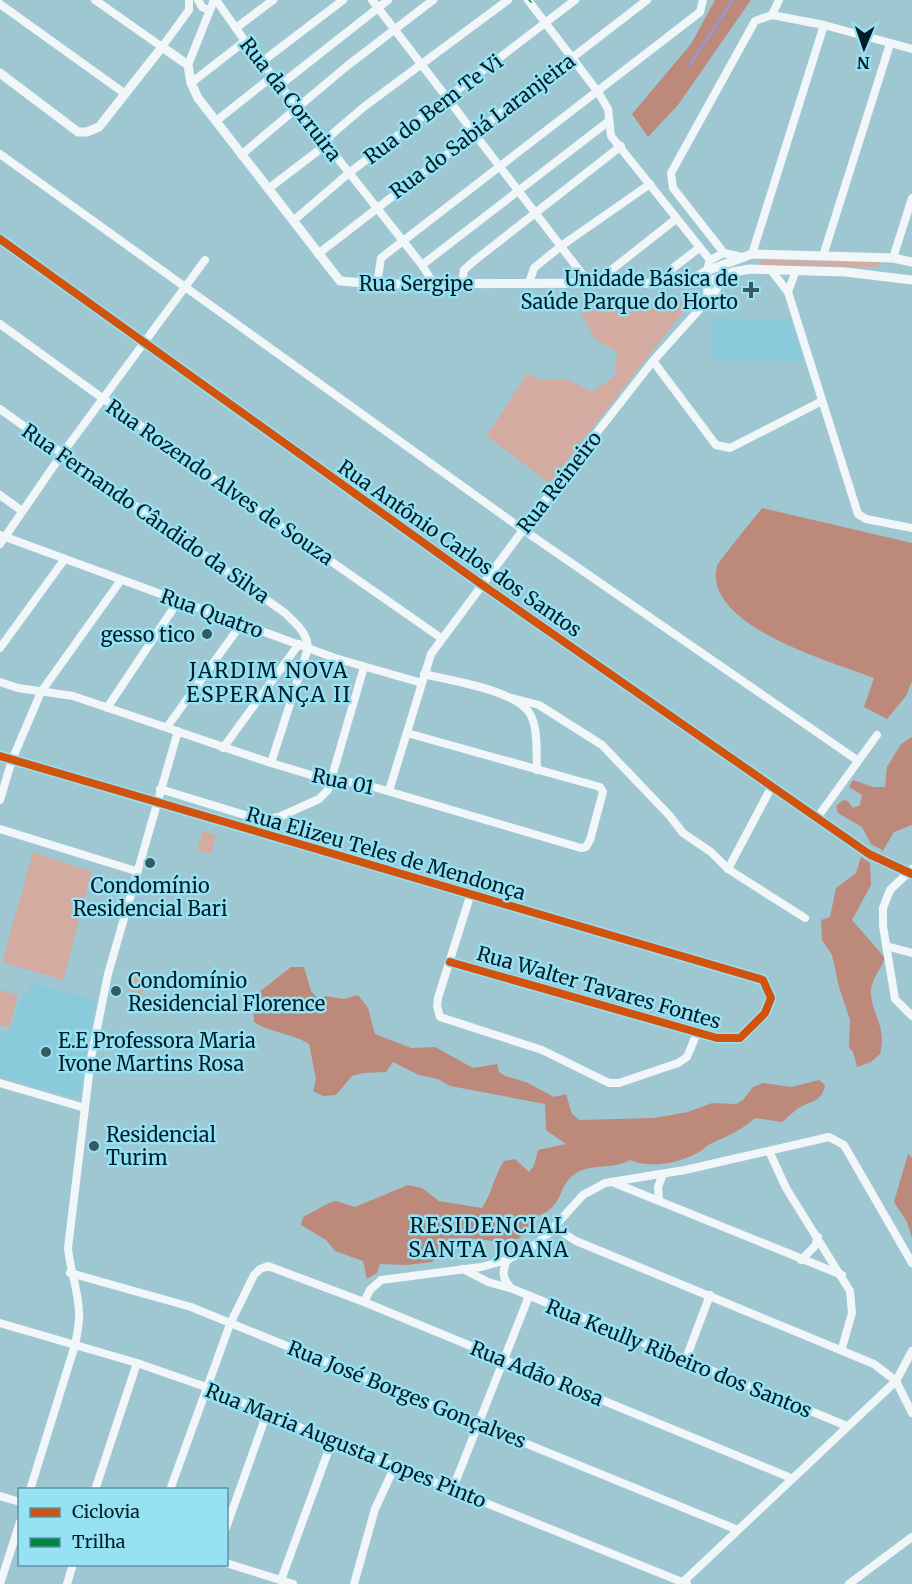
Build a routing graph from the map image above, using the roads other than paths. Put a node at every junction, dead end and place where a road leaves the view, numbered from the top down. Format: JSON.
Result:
{"nodes":[{"id":1,"x":96,"y":0,"type":"edge"},
{"id":2,"x":189,"y":0,"type":"edge"},
{"id":3,"x":198,"y":0,"type":"edge"},
{"id":4,"x":215,"y":0,"type":"edge"},
{"id":5,"x":273,"y":0,"type":"edge"},
{"id":6,"x":343,"y":0,"type":"edge"},
{"id":7,"x":372,"y":0,"type":"edge"},
{"id":8,"x":388,"y":0,"type":"edge"},
{"id":9,"x":434,"y":0,"type":"edge"},
{"id":10,"x":508,"y":0,"type":"edge"},
{"id":11,"x":528,"y":0,"type":"edge"},
{"id":12,"x":575,"y":0,"type":"edge"},
{"id":13,"x":647,"y":0,"type":"edge"},
{"id":14,"x":702,"y":0,"type":"edge"},
{"id":15,"x":780,"y":0,"type":"edge"},
{"id":16,"x":0,"y":4,"type":"edge"},
{"id":17,"x":378,"y":8,"type":"junction"},
{"id":18,"x":208,"y":10,"type":"junction"},
{"id":19,"x":772,"y":15,"type":"junction"},
{"id":20,"x":546,"y":23,"type":"junction"},
{"id":21,"x":824,"y":25,"type":"junction"},
{"id":22,"x":236,"y":28,"type":"junction"},
{"id":23,"x":395,"y":30,"type":"junction"},
{"id":24,"x":245,"y":40,"type":"junction"},
{"id":25,"x":890,"y":44,"type":"junction"},
{"id":26,"x":162,"y":47,"type":"junction"},
{"id":27,"x":912,"y":50,"type":"edge"},
{"id":28,"x":573,"y":58,"type":"junction"},
{"id":29,"x":263,"y":62,"type":"junction"},
{"id":30,"x":188,"y":65,"type":"junction"},
{"id":31,"x":421,"y":65,"type":"junction"},
{"id":32,"x":0,"y":74,"type":"edge"},
{"id":33,"x":273,"y":76,"type":"junction"},
{"id":34,"x":192,"y":83,"type":"junction"},
{"id":35,"x":280,"y":85,"type":"junction"},
{"id":36,"x":598,"y":92,"type":"junction"},
{"id":37,"x":124,"y":93,"type":"junction"},
{"id":38,"x":448,"y":99,"type":"junction"},
{"id":39,"x":298,"y":108,"type":"junction"},
{"id":40,"x":216,"y":121,"type":"junction"},
{"id":41,"x":609,"y":121,"type":"junction"},
{"id":42,"x":474,"y":133,"type":"junction"},
{"id":43,"x":325,"y":141,"type":"junction"},
{"id":44,"x":621,"y":146,"type":"junction"},
{"id":45,"x":0,"y":154,"type":"edge"},
{"id":46,"x":241,"y":155,"type":"junction"},
{"id":47,"x":502,"y":167,"type":"junction"},
{"id":48,"x":349,"y":173,"type":"junction"},
{"id":49,"x":650,"y":184,"type":"junction"},
{"id":50,"x":268,"y":189,"type":"junction"},
{"id":51,"x":519,"y":190,"type":"junction"},
{"id":52,"x":912,"y":198,"type":"edge"},
{"id":53,"x":377,"y":206,"type":"junction"},
{"id":54,"x":536,"y":212,"type":"junction"},
{"id":55,"x":676,"y":219,"type":"junction"},
{"id":56,"x":293,"y":221,"type":"junction"},
{"id":57,"x":0,"y":239,"type":"edge"},
{"id":58,"x":402,"y":241,"type":"junction"},
{"id":59,"x":561,"y":246,"type":"junction"},
{"id":60,"x":699,"y":248,"type":"junction"},
{"id":61,"x":724,"y":253,"type":"junction"},
{"id":62,"x":318,"y":254,"type":"junction"},
{"id":63,"x":747,"y":255,"type":"junction"},
{"id":64,"x":824,"y":256,"type":"junction"},
{"id":65,"x":893,"y":258,"type":"junction"},
{"id":66,"x":205,"y":260,"type":"dead end"},
{"id":67,"x":710,"y":260,"type":"junction"},
{"id":68,"x":912,"y":262,"type":"edge"},
{"id":69,"x":422,"y":265,"type":"junction"},
{"id":70,"x":673,"y":268,"type":"dead end"},
{"id":71,"x":771,"y":270,"type":"junction"},
{"id":72,"x":796,"y":270,"type":"junction"},
{"id":73,"x":706,"y":271,"type":"junction"},
{"id":74,"x":724,"y":275,"type":"junction"},
{"id":75,"x":912,"y":280,"type":"edge"},
{"id":76,"x":708,"y":282,"type":"junction"},
{"id":77,"x":433,"y":283,"type":"junction"},
{"id":78,"x":462,"y":283,"type":"junction"},
{"id":79,"x":529,"y":283,"type":"junction"},
{"id":80,"x":592,"y":283,"type":"junction"},
{"id":81,"x":377,"y":284,"type":"junction"},
{"id":82,"x":686,"y":284,"type":"junction"},
{"id":83,"x":183,"y":288,"type":"junction"},
{"id":84,"x":788,"y":292,"type":"junction"},
{"id":85,"x":706,"y":300,"type":"junction"},
{"id":86,"x":0,"y":324,"type":"edge"},
{"id":87,"x":144,"y":344,"type":"junction"},
{"id":88,"x":653,"y":361,"type":"junction"},
{"id":89,"x":103,"y":399,"type":"junction"},
{"id":90,"x":822,"y":401,"type":"junction"},
{"id":91,"x":0,"y":409,"type":"edge"},
{"id":92,"x":62,"y":454,"type":"junction"},
{"id":93,"x":0,"y":495,"type":"edge"},
{"id":94,"x":22,"y":511,"type":"junction"},
{"id":95,"x":912,"y":528,"type":"edge"},
{"id":96,"x":522,"y":529,"type":"junction"},
{"id":97,"x":2,"y":539,"type":"edge"},
{"id":98,"x":64,"y":560,"type":"junction"},
{"id":99,"x":121,"y":580,"type":"junction"},
{"id":100,"x":480,"y":584,"type":"junction"},
{"id":101,"x":179,"y":600,"type":"junction"},
{"id":102,"x":242,"y":623,"type":"junction"},
{"id":103,"x":441,"y":638,"type":"junction"},
{"id":104,"x":299,"y":644,"type":"junction"},
{"id":105,"x":0,"y":648,"type":"edge"},
{"id":106,"x":308,"y":648,"type":"junction"},
{"id":107,"x":363,"y":667,"type":"junction"},
{"id":108,"x":424,"y":674,"type":"junction"},
{"id":109,"x":0,"y":682,"type":"edge"},
{"id":110,"x":422,"y":683,"type":"junction"},
{"id":111,"x":41,"y":692,"type":"junction"},
{"id":112,"x":512,"y":698,"type":"junction"},
{"id":113,"x":107,"y":708,"type":"junction"},
{"id":114,"x":167,"y":727,"type":"junction"},
{"id":115,"x":178,"y":731,"type":"junction"},
{"id":116,"x":407,"y":733,"type":"junction"},
{"id":117,"x":877,"y":735,"type":"dead end"},
{"id":118,"x":223,"y":748,"type":"junction"},
{"id":119,"x":0,"y":756,"type":"edge"},
{"id":120,"x":12,"y":760,"type":"junction"},
{"id":121,"x":856,"y":760,"type":"junction"},
{"id":122,"x":271,"y":763,"type":"junction"},
{"id":123,"x":537,"y":770,"type":"junction"},
{"id":124,"x":331,"y":781,"type":"junction"},
{"id":125,"x":772,"y":786,"type":"junction"},
{"id":126,"x":160,"y":789,"type":"junction"},
{"id":127,"x":389,"y":791,"type":"junction"},
{"id":128,"x":0,"y":800,"type":"edge"},
{"id":129,"x":155,"y":804,"type":"junction"},
{"id":130,"x":817,"y":818,"type":"junction"},
{"id":131,"x":0,"y":829,"type":"edge"},
{"id":132,"x":728,"y":869,"type":"junction"},
{"id":133,"x":136,"y":871,"type":"junction"},
{"id":134,"x":911,"y":872,"type":"edge"},
{"id":135,"x":471,"y":893,"type":"junction"},
{"id":136,"x":804,"y":918,"type":"dead end"},
{"id":137,"x":886,"y":946,"type":"junction"},
{"id":138,"x":912,"y":953,"type":"edge"},
{"id":139,"x":450,"y":962,"type":"junction"},
{"id":140,"x":763,"y":980,"type":"joint"},
{"id":141,"x":912,"y":1016,"type":"edge"},
{"id":142,"x":697,"y":1033,"type":"junction"},
{"id":143,"x":0,"y":1083,"type":"edge"},
{"id":144,"x":85,"y":1108,"type":"junction"},
{"id":145,"x":769,"y":1151,"type":"junction"},
{"id":146,"x":663,"y":1174,"type":"junction"},
{"id":147,"x":610,"y":1181,"type":"junction"},
{"id":148,"x":659,"y":1199,"type":"junction"},
{"id":149,"x":554,"y":1227,"type":"junction"},
{"id":150,"x":818,"y":1237,"type":"junction"},
{"id":151,"x":507,"y":1260,"type":"junction"},
{"id":152,"x":801,"y":1260,"type":"junction"},
{"id":153,"x":912,"y":1263,"type":"edge"},
{"id":154,"x":462,"y":1268,"type":"junction"},
{"id":155,"x":70,"y":1273,"type":"junction"},
{"id":156,"x":842,"y":1275,"type":"junction"},
{"id":157,"x":513,"y":1289,"type":"junction"},
{"id":158,"x":529,"y":1296,"type":"junction"},
{"id":159,"x":710,"y":1296,"type":"junction"},
{"id":160,"x":364,"y":1302,"type":"junction"},
{"id":161,"x":230,"y":1323,"type":"junction"},
{"id":162,"x":0,"y":1325,"type":"edge"},
{"id":163,"x":75,"y":1345,"type":"junction"},
{"id":164,"x":842,"y":1348,"type":"junction"},
{"id":165,"x":912,"y":1351,"type":"edge"},
{"id":166,"x":503,"y":1359,"type":"junction"},
{"id":167,"x":685,"y":1361,"type":"junction"},
{"id":168,"x":137,"y":1363,"type":"junction"},
{"id":169,"x":896,"y":1381,"type":"junction"},
{"id":170,"x":206,"y":1387,"type":"junction"},
{"id":171,"x":267,"y":1413,"type":"junction"},
{"id":172,"x":912,"y":1413,"type":"edge"},
{"id":173,"x":479,"y":1423,"type":"junction"},
{"id":174,"x":847,"y":1426,"type":"junction"},
{"id":175,"x":332,"y":1441,"type":"junction"},
{"id":176,"x":394,"y":1466,"type":"junction"},
{"id":177,"x":792,"y":1478,"type":"junction"},
{"id":178,"x":31,"y":1488,"type":"edge"},
{"id":179,"x":96,"y":1488,"type":"edge"},
{"id":180,"x":171,"y":1488,"type":"edge"},
{"id":181,"x":453,"y":1488,"type":"junction"},
{"id":182,"x":0,"y":1496,"type":"edge"},
{"id":183,"x":18,"y":1501,"type":"edge"},
{"id":184,"x":228,"y":1522,"type":"edge"},
{"id":185,"x":18,"y":1528,"type":"edge"},
{"id":186,"x":738,"y":1530,"type":"junction"},
{"id":187,"x":912,"y":1537,"type":"edge"},
{"id":188,"x":228,"y":1564,"type":"edge"},
{"id":189,"x":72,"y":1566,"type":"edge"},
{"id":190,"x":281,"y":1580,"type":"junction"},
{"id":191,"x":685,"y":1583,"type":"edge"},
{"id":192,"x":0,"y":1584,"type":"edge"},
{"id":193,"x":67,"y":1584,"type":"edge"},
{"id":194,"x":293,"y":1584,"type":"edge"},
{"id":195,"x":354,"y":1584,"type":"edge"},
{"id":196,"x":849,"y":1584,"type":"edge"}],
"edges":[{"from":1,"to":26,"type":"street"},
{"from":2,"to":26,"type":"street"},
{"from":3,"to":18,"type":"street"},
{"from":4,"to":18,"type":"street"},
{"from":4,"to":22,"type":"street","name":"Rua da Corruira"},
{"from":5,"to":22,"type":"street"},
{"from":6,"to":29,"type":"street"},
{"from":7,"to":17,"type":"street"},
{"from":8,"to":17,"type":"street"},
{"from":9,"to":23,"type":"street"},
{"from":10,"to":31,"type":"street"},
{"from":11,"to":20,"type":"street"},
{"from":12,"to":20,"type":"street","name":"Rua do Bem Te Vi"},
{"from":13,"to":28,"type":"street","name":"Rua do Sabiá Laranjeira"},
{"from":14,"to":36,"type":"street"},
{"from":15,"to":19,"type":"street"},
{"from":16,"to":37,"type":"street"},
{"from":17,"to":23,"type":"street"},
{"from":17,"to":35,"type":"street"},
{"from":18,"to":30,"type":"street"},
{"from":19,"to":21,"type":"street"},
{"from":19,"to":61,"type":"street"},
{"from":20,"to":28,"type":"street"},
{"from":20,"to":38,"type":"street","name":"Rua do Bem Te Vi"},
{"from":21,"to":25,"type":"street"},
{"from":21,"to":63,"type":"street"},
{"from":22,"to":24,"type":"street","name":"Rua da Corruira"},
{"from":23,"to":31,"type":"street"},
{"from":23,"to":39,"type":"street"},
{"from":24,"to":29,"type":"street","name":"Rua da Corruira"},
{"from":24,"to":34,"type":"street"},
{"from":25,"to":27,"type":"street"},
{"from":25,"to":64,"type":"street"},
{"from":26,"to":30,"type":"street"},
{"from":26,"to":37,"type":"street"},
{"from":28,"to":36,"type":"street"},
{"from":28,"to":42,"type":"street","name":"Rua do Sabiá Laranjeira"},
{"from":29,"to":33,"type":"street","name":"Rua da Corruira"},
{"from":30,"to":34,"type":"street","name":"Rua Sergipe"},
{"from":31,"to":38,"type":"street"},
{"from":31,"to":43,"type":"street"},
{"from":32,"to":37,"type":"street"},
{"from":33,"to":35,"type":"street","name":"Rua da Corruira"},
{"from":33,"to":40,"type":"street"},
{"from":34,"to":40,"type":"street","name":"Rua Sergipe"},
{"from":35,"to":39,"type":"street","name":"Rua da Corruira"},
{"from":36,"to":41,"type":"street"},
{"from":36,"to":47,"type":"street"},
{"from":38,"to":42,"type":"street"},
{"from":38,"to":48,"type":"street","name":"Rua do Bem Te Vi"},
{"from":39,"to":43,"type":"street","name":"Rua da Corruira"},
{"from":39,"to":46,"type":"street"},
{"from":40,"to":46,"type":"street","name":"Rua Sergipe"},
{"from":41,"to":44,"type":"street"},
{"from":41,"to":51,"type":"street"},
{"from":42,"to":47,"type":"street"},
{"from":42,"to":53,"type":"street","name":"Rua do Sabiá Laranjeira"},
{"from":43,"to":48,"type":"street","name":"Rua da Corruira"},
{"from":43,"to":50,"type":"street"},
{"from":44,"to":49,"type":"street"},
{"from":44,"to":54,"type":"street"},
{"from":45,"to":83,"type":"street"},
{"from":46,"to":50,"type":"street","name":"Rua Sergipe"},
{"from":47,"to":51,"type":"street"},
{"from":47,"to":58,"type":"street"},
{"from":48,"to":53,"type":"street","name":"Rua da Corruira"},
{"from":48,"to":56,"type":"street","name":"Rua do Bem Te Vi"},
{"from":49,"to":55,"type":"street"},
{"from":49,"to":59,"type":"street"},
{"from":50,"to":56,"type":"street","name":"Rua Sergipe"},
{"from":51,"to":54,"type":"street"},
{"from":51,"to":69,"type":"street"},
{"from":52,"to":65,"type":"street"},
{"from":53,"to":58,"type":"street","name":"Rua da Corruira"},
{"from":53,"to":62,"type":"street","name":"Rua do Sabiá Laranjeira"},
{"from":54,"to":59,"type":"street"},
{"from":54,"to":78,"type":"street"},
{"from":55,"to":60,"type":"street"},
{"from":55,"to":80,"type":"street"},
{"from":56,"to":62,"type":"street","name":"Rua Sergipe"},
{"from":57,"to":87,"type":"street","name":"Rua Antônio Carlos dos Santos"},
{"from":58,"to":69,"type":"street","name":"Rua da Corruira"},
{"from":58,"to":81,"type":"street"},
{"from":59,"to":79,"type":"street"},
{"from":59,"to":80,"type":"street"},
{"from":60,"to":67,"type":"street"},
{"from":60,"to":70,"type":"street"},
{"from":61,"to":63,"type":"street"},
{"from":61,"to":67,"type":"street"},
{"from":62,"to":81,"type":"street","name":"Rua Sergipe"},
{"from":63,"to":64,"type":"street"},
{"from":63,"to":73,"type":"street"},
{"from":64,"to":65,"type":"street"},
{"from":65,"to":68,"type":"street"},
{"from":66,"to":83,"type":"street"},
{"from":67,"to":73,"type":"street"},
{"from":69,"to":77,"type":"street","name":"Rua da Corruira"},
{"from":71,"to":72,"type":"street","name":"Rua Sergipe"},
{"from":71,"to":74,"type":"street","name":"Rua Sergipe"},
{"from":71,"to":84,"type":"street"},
{"from":72,"to":75,"type":"street","name":"Rua Sergipe"},
{"from":72,"to":84,"type":"street"},
{"from":73,"to":76,"type":"street"},
{"from":73,"to":82,"type":"street"},
{"from":74,"to":76,"type":"street","name":"Rua Sergipe"},
{"from":74,"to":85,"type":"street","name":"Rua Reineiro"},
{"from":76,"to":82,"type":"street","name":"Rua Sergipe"},
{"from":76,"to":85,"type":"street"},
{"from":77,"to":78,"type":"street","name":"Rua Sergipe"},
{"from":77,"to":81,"type":"street","name":"Rua Sergipe"},
{"from":78,"to":79,"type":"street","name":"Rua Sergipe"},
{"from":79,"to":80,"type":"street","name":"Rua Sergipe"},
{"from":80,"to":82,"type":"street","name":"Rua Sergipe"},
{"from":83,"to":87,"type":"street"},
{"from":83,"to":96,"type":"street"},
{"from":84,"to":90,"type":"street"},
{"from":85,"to":88,"type":"street","name":"Rua Reineiro"},
{"from":86,"to":89,"type":"street","name":"Rua Rozendo Alves de Souza"},
{"from":87,"to":89,"type":"street"},
{"from":87,"to":100,"type":"street","name":"Rua Antônio Carlos dos Santos"},
{"from":88,"to":90,"type":"street"},
{"from":88,"to":96,"type":"street","name":"Rua Reineiro"},
{"from":89,"to":92,"type":"street"},
{"from":89,"to":103,"type":"street","name":"Rua Rozendo Alves de Souza"},
{"from":90,"to":95,"type":"street"},
{"from":91,"to":92,"type":"street","name":"Rua Fernando Cândido da Silva"},
{"from":92,"to":94,"type":"street"},
{"from":92,"to":106,"type":"street","name":"Rua Fernando Cândido da Silva"},
{"from":93,"to":94,"type":"street"},
{"from":94,"to":97,"type":"street"},
{"from":96,"to":100,"type":"street","name":"Rua Reineiro"},
{"from":96,"to":121,"type":"street"},
{"from":97,"to":98,"type":"street","name":"Rua Quatro"},
{"from":98,"to":99,"type":"street","name":"Rua Quatro"},
{"from":98,"to":105,"type":"street"},
{"from":99,"to":101,"type":"street","name":"Rua Quatro"},
{"from":99,"to":111,"type":"street"},
{"from":100,"to":103,"type":"street","name":"Rua Reineiro"},
{"from":100,"to":125,"type":"street","name":"Rua Antônio Carlos dos Santos"},
{"from":101,"to":102,"type":"street","name":"Rua Quatro"},
{"from":101,"to":113,"type":"street"},
{"from":102,"to":104,"type":"street","name":"Rua Quatro"},
{"from":102,"to":114,"type":"street"},
{"from":103,"to":108,"type":"street","name":"Rua Reineiro"},
{"from":104,"to":106,"type":"street","name":"Rua Quatro"},
{"from":104,"to":118,"type":"street"},
{"from":106,"to":107,"type":"street","name":"Rua Quatro"},
{"from":106,"to":122,"type":"street"},
{"from":107,"to":110,"type":"street","name":"Rua Quatro"},
{"from":107,"to":124,"type":"street"},
{"from":108,"to":110,"type":"street","name":"Rua Reineiro"},
{"from":108,"to":112,"type":"street"},
{"from":109,"to":111,"type":"street","name":"Rua 01"},
{"from":110,"to":116,"type":"street","name":"Rua Reineiro"},
{"from":111,"to":113,"type":"street","name":"Rua 01"},
{"from":111,"to":120,"type":"street"},
{"from":112,"to":123,"type":"street"},
{"from":112,"to":132,"type":"street"},
{"from":113,"to":114,"type":"street","name":"Rua 01"},
{"from":114,"to":115,"type":"street","name":"Rua 01"},
{"from":115,"to":118,"type":"street","name":"Rua 01"},
{"from":115,"to":126,"type":"street"},
{"from":116,"to":123,"type":"street"},
{"from":116,"to":127,"type":"street","name":"Rua Reineiro"},
{"from":117,"to":121,"type":"street"},
{"from":118,"to":122,"type":"street","name":"Rua 01"},
{"from":119,"to":120,"type":"street","name":"Rua Elizeu Teles de Mendonça"},
{"from":120,"to":128,"type":"street"},
{"from":120,"to":129,"type":"street","name":"Rua Elizeu Teles de Mendonça"},
{"from":121,"to":130,"type":"street"},
{"from":122,"to":124,"type":"street","name":"Rua 01"},
{"from":123,"to":127,"type":"street","name":"Rua 01"},
{"from":124,"to":126,"type":"street"},
{"from":124,"to":127,"type":"street","name":"Rua 01"},
{"from":125,"to":130,"type":"street","name":"Rua Antônio Carlos dos Santos"},
{"from":125,"to":132,"type":"street"},
{"from":126,"to":129,"type":"street"},
{"from":129,"to":133,"type":"street"},
{"from":129,"to":135,"type":"street","name":"Rua Elizeu Teles de Mendonça"},
{"from":130,"to":134,"type":"street","name":"Rua Antônio Carlos dos Santos"},
{"from":131,"to":133,"type":"street"},
{"from":132,"to":136,"type":"street"},
{"from":133,"to":144,"type":"street"},
{"from":134,"to":137,"type":"street"},
{"from":135,"to":139,"type":"street"},
{"from":135,"to":140,"type":"street","name":"Rua Elizeu Teles de Mendonça"},
{"from":137,"to":138,"type":"street"},
{"from":137,"to":141,"type":"street"},
{"from":139,"to":142,"type":"street","name":"Rua Walter Tavares Fontes"},
{"from":139,"to":142,"type":"street"},
{"from":140,"to":142,"type":"street","name":"Rua Walter Tavares Fontes"},
{"from":143,"to":144,"type":"street"},
{"from":144,"to":155,"type":"street"},
{"from":145,"to":146,"type":"street"},
{"from":145,"to":150,"type":"street"},
{"from":145,"to":153,"type":"street"},
{"from":146,"to":147,"type":"street"},
{"from":146,"to":148,"type":"street"},
{"from":147,"to":148,"type":"street"},
{"from":147,"to":149,"type":"street"},
{"from":148,"to":152,"type":"street"},
{"from":149,"to":151,"type":"street"},
{"from":149,"to":159,"type":"street"},
{"from":150,"to":152,"type":"street"},
{"from":150,"to":156,"type":"street"},
{"from":151,"to":154,"type":"street"},
{"from":151,"to":157,"type":"street"},
{"from":152,"to":156,"type":"street"},
{"from":154,"to":157,"type":"street","name":"Rua Keully Ribeiro dos Santos"},
{"from":154,"to":160,"type":"street"},
{"from":155,"to":161,"type":"street","name":"Rua José Borges Gonçalves"},
{"from":155,"to":163,"type":"street"},
{"from":156,"to":164,"type":"street"},
{"from":157,"to":158,"type":"street","name":"Rua Keully Ribeiro dos Santos"},
{"from":158,"to":166,"type":"street"},
{"from":158,"to":167,"type":"street","name":"Rua Keully Ribeiro dos Santos"},
{"from":159,"to":164,"type":"street"},
{"from":159,"to":167,"type":"street"},
{"from":160,"to":161,"type":"street","name":"Rua Adão Rosa"},
{"from":160,"to":166,"type":"street","name":"Rua Adão Rosa"},
{"from":161,"to":170,"type":"street"},
{"from":161,"to":173,"type":"street","name":"Rua José Borges Gonçalves"},
{"from":162,"to":163,"type":"street","name":"Rua Maria Augusta Lopes Pinto"},
{"from":163,"to":168,"type":"street","name":"Rua Maria Augusta Lopes Pinto"},
{"from":163,"to":178,"type":"street"},
{"from":164,"to":169,"type":"street"},
{"from":165,"to":169,"type":"street"},
{"from":166,"to":173,"type":"street"},
{"from":166,"to":177,"type":"street","name":"Rua Adão Rosa"},
{"from":167,"to":174,"type":"street","name":"Rua Keully Ribeiro dos Santos"},
{"from":168,"to":170,"type":"street","name":"Rua Maria Augusta Lopes Pinto"},
{"from":168,"to":179,"type":"street"},
{"from":169,"to":172,"type":"street"},
{"from":169,"to":174,"type":"street"},
{"from":170,"to":171,"type":"street","name":"Rua Maria Augusta Lopes Pinto"},
{"from":170,"to":180,"type":"street"},
{"from":171,"to":175,"type":"street","name":"Rua Maria Augusta Lopes Pinto"},
{"from":171,"to":184,"type":"street"},
{"from":173,"to":181,"type":"street"},
{"from":173,"to":186,"type":"street","name":"Rua José Borges Gonçalves"},
{"from":174,"to":177,"type":"street"},
{"from":175,"to":176,"type":"street","name":"Rua Maria Augusta Lopes Pinto"},
{"from":175,"to":190,"type":"street"},
{"from":176,"to":181,"type":"street","name":"Rua Maria Augusta Lopes Pinto"},
{"from":176,"to":195,"type":"street"},
{"from":177,"to":186,"type":"street"},
{"from":181,"to":191,"type":"street","name":"Rua Maria Augusta Lopes Pinto"},
{"from":182,"to":183,"type":"street"},
{"from":185,"to":192,"type":"street"},
{"from":186,"to":191,"type":"street"},
{"from":187,"to":196,"type":"street"},
{"from":188,"to":190,"type":"street"},
{"from":189,"to":193,"type":"street"},
{"from":190,"to":194,"type":"street"}]}
